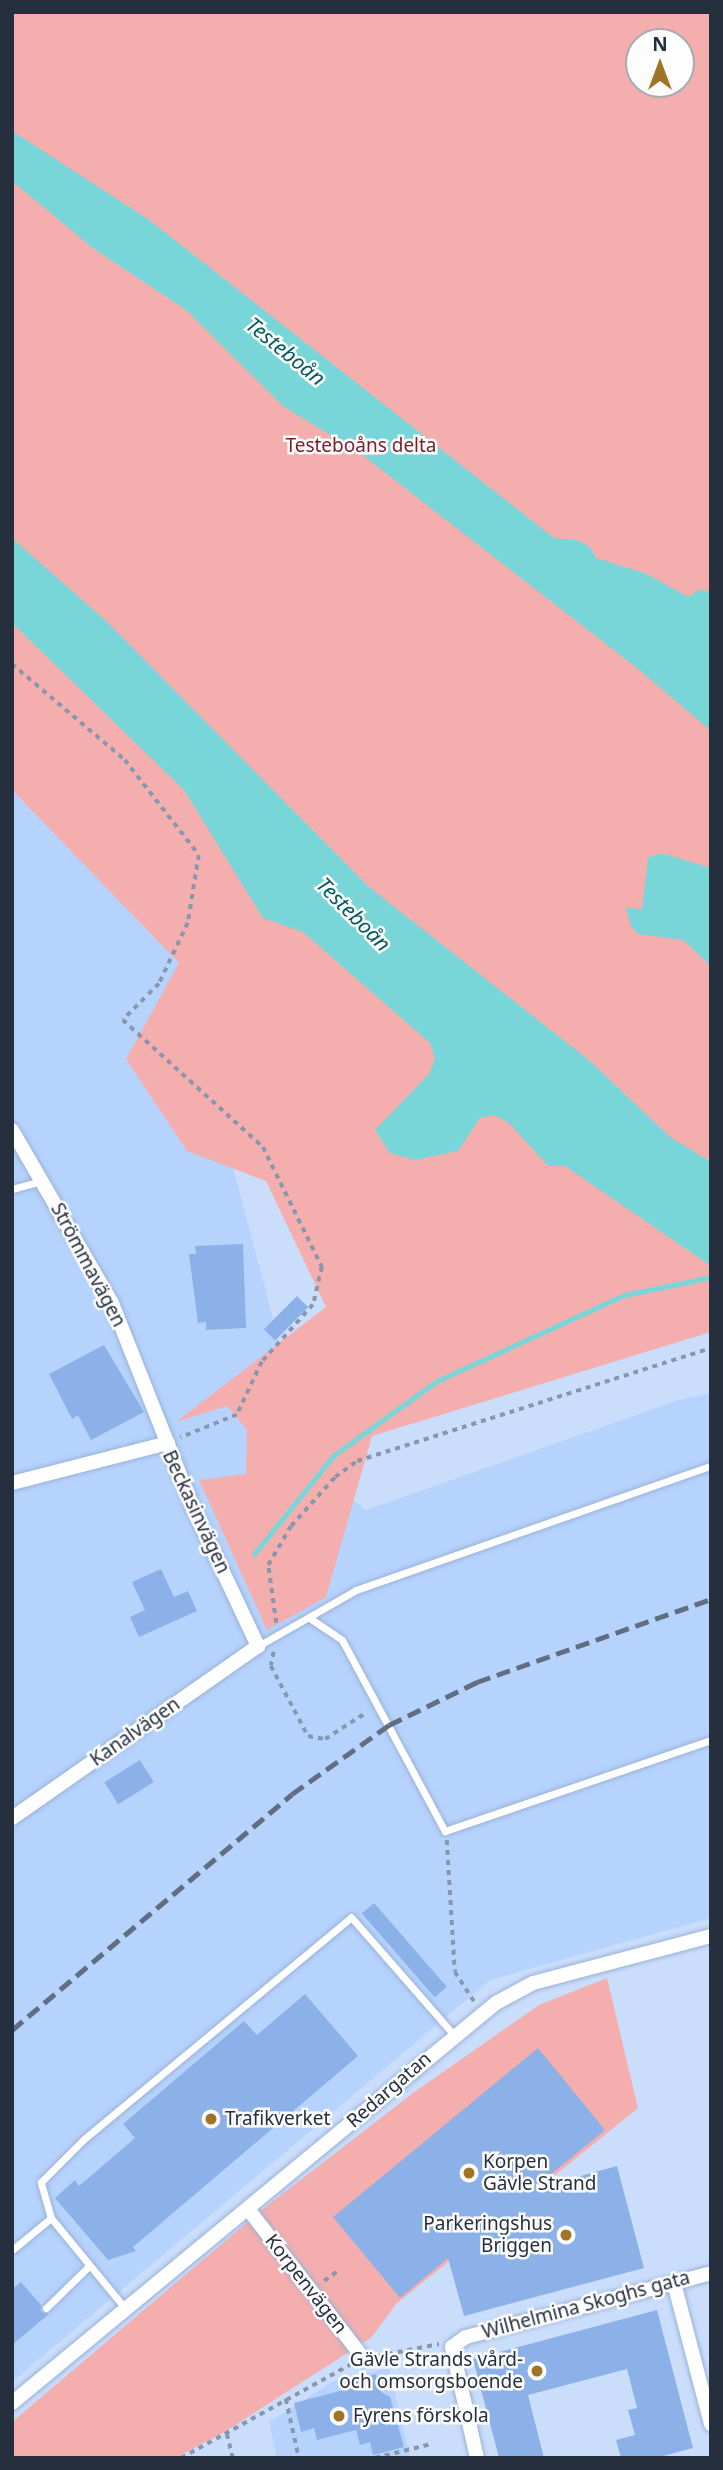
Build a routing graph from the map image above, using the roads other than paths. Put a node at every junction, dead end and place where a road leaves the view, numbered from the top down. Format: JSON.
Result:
{"nodes":[{"id":1,"x":12,"y":1130,"type":"edge"},
{"id":2,"x":43,"y":1181,"type":"junction"},
{"id":3,"x":12,"y":1189,"type":"edge"},
{"id":4,"x":168,"y":1443,"type":"junction"},
{"id":5,"x":711,"y":1466,"type":"edge"},
{"id":6,"x":12,"y":1483,"type":"edge"},
{"id":7,"x":311,"y":1619,"type":"junction"},
{"id":8,"x":258,"y":1646,"type":"junction"},
{"id":9,"x":711,"y":1740,"type":"edge"},
{"id":10,"x":12,"y":1818,"type":"edge"},
{"id":11,"x":711,"y":1936,"type":"edge"},
{"id":12,"x":453,"y":2034,"type":"junction"},
{"id":13,"x":248,"y":2209,"type":"junction"},
{"id":14,"x":51,"y":2218,"type":"junction"},
{"id":15,"x":12,"y":2250,"type":"edge"},
{"id":16,"x":88,"y":2267,"type":"junction"},
{"id":17,"x":711,"y":2273,"type":"edge"},
{"id":18,"x":674,"y":2283,"type":"junction"},
{"id":19,"x":46,"y":2308,"type":"dead end"},
{"id":20,"x":125,"y":2308,"type":"junction"},
{"id":21,"x":364,"y":2359,"type":"road end"},
{"id":22,"x":12,"y":2403,"type":"edge"},
{"id":23,"x":711,"y":2424,"type":"edge"},
{"id":24,"x":477,"y":2458,"type":"edge"}],
"edges":[{"from":1,"to":2,"type":"street","name":"Strömmavägen"},
{"from":2,"to":3,"type":"lane"},
{"from":2,"to":4,"type":"street","name":"Strömmavägen"},
{"from":4,"to":6,"type":"street","name":"Beckasinvägen"},
{"from":4,"to":8,"type":"street","name":"Beckasinvägen"},
{"from":5,"to":7,"type":"lane"},
{"from":7,"to":8,"type":"lane"},
{"from":7,"to":9,"type":"lane"},
{"from":8,"to":10,"type":"street","name":"Kanalvägen"},
{"from":11,"to":12,"type":"street","name":"Redargatan"},
{"from":12,"to":13,"type":"street","name":"Redargatan"},
{"from":12,"to":14,"type":"lane"},
{"from":13,"to":20,"type":"street","name":"Redargatan"},
{"from":13,"to":21,"type":"street","name":"Korpenvägen"},
{"from":14,"to":15,"type":"lane"},
{"from":14,"to":16,"type":"lane"},
{"from":16,"to":19,"type":"lane"},
{"from":16,"to":20,"type":"lane"},
{"from":17,"to":18,"type":"street","name":"Wilhelmina Skoghs gata"},
{"from":18,"to":23,"type":"street"},
{"from":18,"to":24,"type":"street","name":"Wilhelmina Skoghs gata"},
{"from":20,"to":22,"type":"street","name":"Redargatan"}]}
